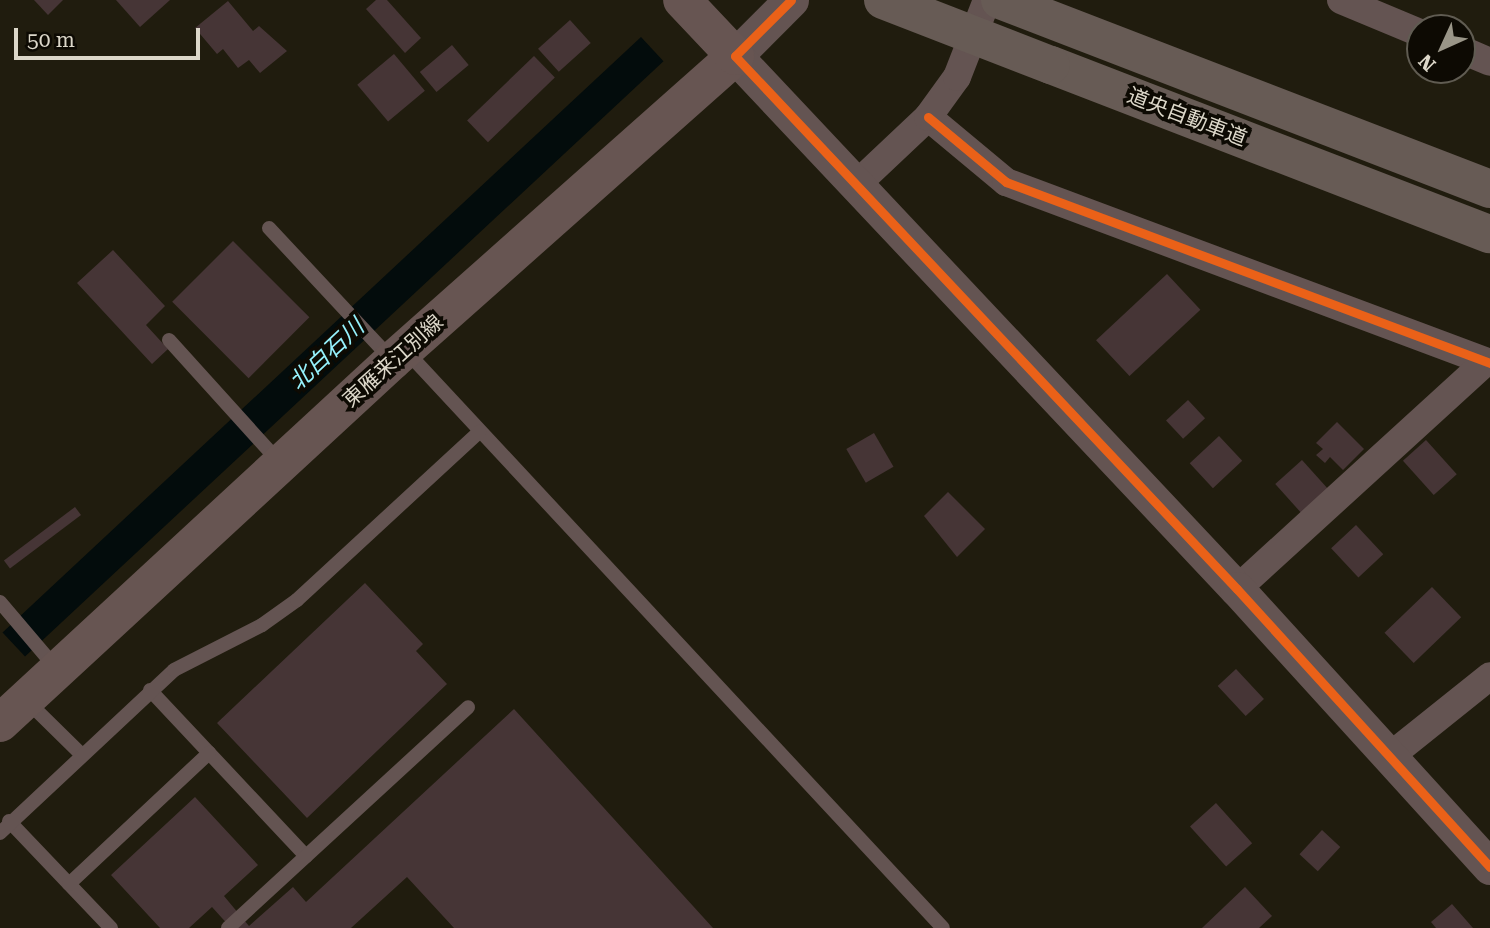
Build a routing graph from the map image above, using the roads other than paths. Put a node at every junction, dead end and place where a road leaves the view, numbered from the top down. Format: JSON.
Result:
{"nodes":[{"id":1,"x":682,"y":0,"type":"edge"},
{"id":2,"x":791,"y":0,"type":"edge"},
{"id":3,"x":884,"y":0,"type":"edge"},
{"id":4,"x":987,"y":0,"type":"edge"},
{"id":5,"x":1000,"y":0,"type":"edge"},
{"id":6,"x":1342,"y":0,"type":"edge"},
{"id":7,"x":1406,"y":27,"type":"edge"},
{"id":8,"x":734,"y":56,"type":"junction"},
{"id":9,"x":928,"y":117,"type":"junction"},
{"id":10,"x":857,"y":184,"type":"junction"},
{"id":11,"x":1490,"y":189,"type":"edge"},
{"id":12,"x":269,"y":228,"type":"dead end"},
{"id":13,"x":1490,"y":234,"type":"edge"},
{"id":14,"x":169,"y":340,"type":"dead end"},
{"id":15,"x":390,"y":351,"type":"junction"},
{"id":16,"x":1488,"y":363,"type":"edge"},
{"id":17,"x":479,"y":432,"type":"junction"},
{"id":18,"x":275,"y":457,"type":"junction"},
{"id":19,"x":1237,"y":589,"type":"junction"},
{"id":20,"x":2,"y":606,"type":"edge"},
{"id":21,"x":50,"y":661,"type":"junction"},
{"id":22,"x":1490,"y":676,"type":"edge"},
{"id":23,"x":150,"y":690,"type":"junction"},
{"id":24,"x":468,"y":707,"type":"dead end"},
{"id":25,"x":13,"y":711,"type":"edge"},
{"id":26,"x":80,"y":753,"type":"junction"},
{"id":27,"x":209,"y":753,"type":"junction"},
{"id":28,"x":1389,"y":757,"type":"junction"},
{"id":29,"x":9,"y":821,"type":"junction"},
{"id":30,"x":0,"y":833,"type":"edge"},
{"id":31,"x":306,"y":856,"type":"junction"},
{"id":32,"x":1490,"y":867,"type":"edge"},
{"id":33,"x":69,"y":884,"type":"junction"},
{"id":34,"x":111,"y":928,"type":"edge"},
{"id":35,"x":228,"y":928,"type":"edge"},
{"id":36,"x":943,"y":928,"type":"edge"}],
"edges":[{"from":1,"to":8,"type":"main road"},
{"from":2,"to":8,"type":"street"},
{"from":3,"to":13,"type":"highway","name":"道央自動車道","bridge":true},
{"from":4,"to":9,"type":"street"},
{"from":5,"to":11,"type":"highway","name":"道央自動車道"},
{"from":6,"to":7,"type":"street"},
{"from":8,"to":10,"type":"street"},
{"from":8,"to":15,"type":"main road","name":"東雁来江別線"},
{"from":9,"to":10,"type":"street"},
{"from":9,"to":16,"type":"street"},
{"from":10,"to":19,"type":"street"},
{"from":12,"to":15,"type":"lane"},
{"from":14,"to":18,"type":"lane"},
{"from":15,"to":17,"type":"lane"},
{"from":15,"to":18,"type":"main road","name":"東雁来江別線"},
{"from":16,"to":19,"type":"street"},
{"from":17,"to":23,"type":"lane"},
{"from":17,"to":36,"type":"lane"},
{"from":18,"to":21,"type":"main road","name":"東雁来江別線"},
{"from":19,"to":28,"type":"street"},
{"from":20,"to":21,"type":"lane"},
{"from":21,"to":25,"type":"main road","name":"東雁来江別線"},
{"from":22,"to":28,"type":"street"},
{"from":23,"to":26,"type":"lane"},
{"from":23,"to":27,"type":"lane"},
{"from":24,"to":31,"type":"lane"},
{"from":25,"to":26,"type":"lane"},
{"from":26,"to":29,"type":"lane"},
{"from":27,"to":31,"type":"lane"},
{"from":27,"to":33,"type":"lane"},
{"from":28,"to":32,"type":"street"},
{"from":29,"to":30,"type":"lane"},
{"from":29,"to":33,"type":"lane"},
{"from":31,"to":35,"type":"lane"},
{"from":33,"to":34,"type":"lane"}]}
